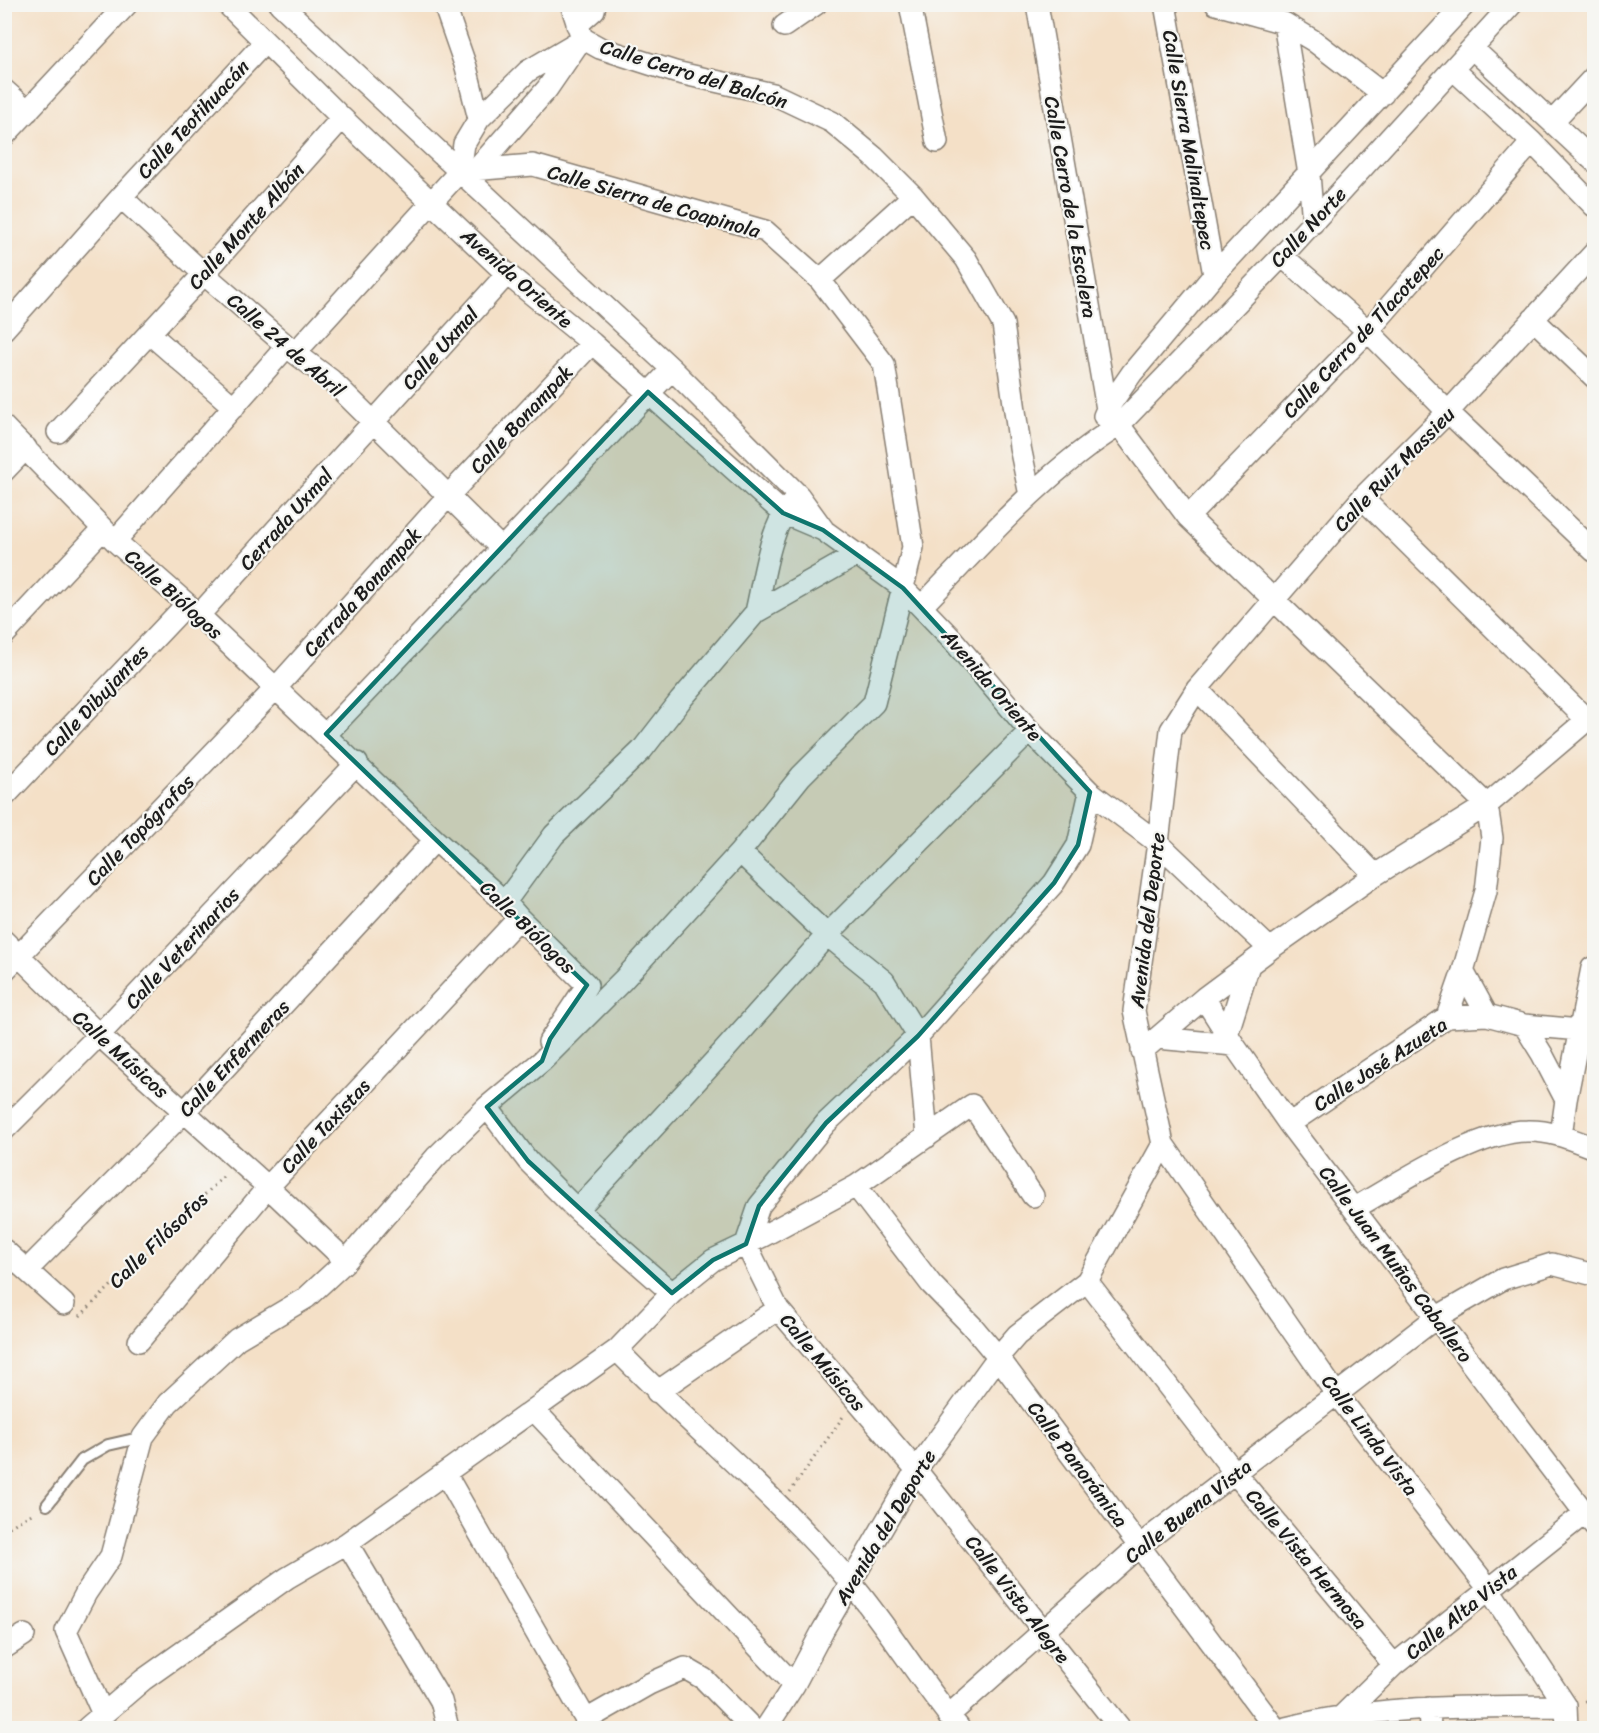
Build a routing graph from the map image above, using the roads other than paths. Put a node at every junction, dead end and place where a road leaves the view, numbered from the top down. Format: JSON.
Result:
{"nodes":[{"id":1,"x":127,"y":4,"type":"edge"},
{"id":2,"x":227,"y":4,"type":"edge"},
{"id":3,"x":280,"y":4,"type":"edge"},
{"id":4,"x":298,"y":4,"type":"edge"},
{"id":5,"x":444,"y":4,"type":"edge"},
{"id":6,"x":595,"y":4,"type":"edge"},
{"id":7,"x":816,"y":4,"type":"edge"},
{"id":8,"x":910,"y":4,"type":"edge"},
{"id":9,"x":1037,"y":4,"type":"edge"},
{"id":10,"x":1165,"y":4,"type":"edge"},
{"id":11,"x":1215,"y":4,"type":"edge"},
{"id":12,"x":1466,"y":4,"type":"edge"},
{"id":13,"x":1512,"y":4,"type":"edge"},
{"id":14,"x":571,"y":5,"type":"edge"},
{"id":15,"x":1284,"y":23,"type":"junction"},
{"id":16,"x":784,"y":26,"type":"dead end"},
{"id":17,"x":305,"y":27,"type":"junction"},
{"id":18,"x":1488,"y":30,"type":"junction"},
{"id":19,"x":580,"y":32,"type":"junction"},
{"id":20,"x":265,"y":42,"type":"junction"},
{"id":21,"x":1473,"y":49,"type":"junction"},
{"id":22,"x":1454,"y":70,"type":"junction"},
{"id":23,"x":1594,"y":77,"type":"edge"},
{"id":24,"x":4,"y":90,"type":"edge"},
{"id":25,"x":1383,"y":94,"type":"junction"},
{"id":26,"x":28,"y":111,"type":"junction"},
{"id":27,"x":342,"y":118,"type":"junction"},
{"id":28,"x":479,"y":119,"type":"junction"},
{"id":29,"x":1553,"y":121,"type":"junction"},
{"id":30,"x":4,"y":136,"type":"edge"},
{"id":31,"x":938,"y":142,"type":"dead end"},
{"id":32,"x":1532,"y":142,"type":"junction"},
{"id":33,"x":1594,"y":161,"type":"edge"},
{"id":34,"x":468,"y":170,"type":"junction"},
{"id":35,"x":1309,"y":174,"type":"junction"},
{"id":36,"x":121,"y":196,"type":"junction"},
{"id":37,"x":913,"y":196,"type":"junction"},
{"id":38,"x":432,"y":203,"type":"junction"},
{"id":39,"x":1594,"y":206,"type":"edge"},
{"id":40,"x":1313,"y":223,"type":"junction"},
{"id":41,"x":1594,"y":253,"type":"edge"},
{"id":42,"x":1282,"y":256,"type":"junction"},
{"id":43,"x":204,"y":274,"type":"junction"},
{"id":44,"x":507,"y":274,"type":"junction"},
{"id":45,"x":1214,"y":275,"type":"junction"},
{"id":46,"x":820,"y":280,"type":"junction"},
{"id":47,"x":1533,"y":319,"type":"junction"},
{"id":48,"x":4,"y":329,"type":"edge"},
{"id":49,"x":1368,"y":331,"type":"junction"},
{"id":50,"x":149,"y":333,"type":"junction"},
{"id":51,"x":592,"y":343,"type":"junction"},
{"id":52,"x":291,"y":350,"type":"junction"},
{"id":53,"x":672,"y":369,"type":"junction"},
{"id":54,"x":1594,"y":377,"type":"edge"},
{"id":55,"x":648,"y":392,"type":"junction"},
{"id":56,"x":234,"y":407,"type":"junction"},
{"id":57,"x":1448,"y":412,"type":"junction"},
{"id":58,"x":1113,"y":417,"type":"junction"},
{"id":59,"x":373,"y":423,"type":"junction"},
{"id":60,"x":4,"y":427,"type":"edge"},
{"id":61,"x":58,"y":432,"type":"dead end"},
{"id":62,"x":26,"y":448,"type":"junction"},
{"id":63,"x":4,"y":471,"type":"edge"},
{"id":64,"x":449,"y":495,"type":"junction"},
{"id":65,"x":1030,"y":495,"type":"junction"},
{"id":66,"x":799,"y":496,"type":"junction"},
{"id":67,"x":1362,"y":498,"type":"junction"},
{"id":68,"x":783,"y":513,"type":"junction"},
{"id":69,"x":1188,"y":517,"type":"junction"},
{"id":70,"x":824,"y":530,"type":"junction"},
{"id":71,"x":109,"y":535,"type":"junction"},
{"id":72,"x":502,"y":549,"type":"junction"},
{"id":73,"x":1594,"y":551,"type":"edge"},
{"id":74,"x":858,"y":554,"type":"junction"},
{"id":75,"x":903,"y":588,"type":"junction"},
{"id":76,"x":1275,"y":600,"type":"junction"},
{"id":77,"x":922,"y":606,"type":"junction"},
{"id":78,"x":193,"y":610,"type":"junction"},
{"id":79,"x":756,"y":612,"type":"junction"},
{"id":80,"x":4,"y":635,"type":"edge"},
{"id":81,"x":274,"y":689,"type":"junction"},
{"id":82,"x":1197,"y":689,"type":"junction"},
{"id":83,"x":1591,"y":717,"type":"edge"},
{"id":84,"x":1030,"y":731,"type":"junction"},
{"id":85,"x":326,"y":734,"type":"junction"},
{"id":86,"x":357,"y":763,"type":"junction"},
{"id":87,"x":1090,"y":792,"type":"junction"},
{"id":88,"x":4,"y":797,"type":"edge"},
{"id":89,"x":1486,"y":805,"type":"junction"},
{"id":90,"x":435,"y":840,"type":"junction"},
{"id":91,"x":1158,"y":843,"type":"junction"},
{"id":92,"x":740,"y":852,"type":"junction"},
{"id":93,"x":1375,"y":875,"type":"junction"},
{"id":94,"x":512,"y":910,"type":"junction"},
{"id":95,"x":827,"y":935,"type":"junction"},
{"id":96,"x":1270,"y":949,"type":"junction"},
{"id":97,"x":9,"y":956,"type":"edge"},
{"id":98,"x":1249,"y":965,"type":"junction"},
{"id":99,"x":1592,"y":968,"type":"dead end"},
{"id":100,"x":1463,"y":971,"type":"junction"},
{"id":101,"x":1204,"y":998,"type":"junction"},
{"id":102,"x":1487,"y":1015,"type":"junction"},
{"id":103,"x":1447,"y":1017,"type":"junction"},
{"id":104,"x":1524,"y":1025,"type":"junction"},
{"id":105,"x":1580,"y":1030,"type":"junction"},
{"id":106,"x":99,"y":1035,"type":"junction"},
{"id":107,"x":918,"y":1036,"type":"junction"},
{"id":108,"x":1231,"y":1040,"type":"junction"},
{"id":109,"x":1150,"y":1045,"type":"junction"},
{"id":110,"x":542,"y":1061,"type":"junction"},
{"id":111,"x":1566,"y":1100,"type":"junction"},
{"id":112,"x":487,"y":1107,"type":"junction"},
{"id":113,"x":185,"y":1111,"type":"junction"},
{"id":114,"x":1289,"y":1124,"type":"junction"},
{"id":115,"x":4,"y":1130,"type":"edge"},
{"id":116,"x":1561,"y":1135,"type":"junction"},
{"id":117,"x":927,"y":1137,"type":"junction"},
{"id":118,"x":1163,"y":1144,"type":"junction"},
{"id":119,"x":1594,"y":1148,"type":"edge"},
{"id":120,"x":856,"y":1186,"type":"junction"},
{"id":121,"x":268,"y":1187,"type":"junction"},
{"id":122,"x":1033,"y":1196,"type":"dead end"},
{"id":123,"x":1355,"y":1208,"type":"junction"},
{"id":124,"x":577,"y":1210,"type":"junction"},
{"id":125,"x":746,"y":1244,"type":"junction"},
{"id":126,"x":4,"y":1250,"type":"edge"},
{"id":127,"x":346,"y":1261,"type":"junction"},
{"id":128,"x":27,"y":1270,"type":"junction"},
{"id":129,"x":1594,"y":1275,"type":"edge"},
{"id":130,"x":1087,"y":1281,"type":"junction"},
{"id":131,"x":672,"y":1293,"type":"junction"},
{"id":132,"x":778,"y":1309,"type":"junction"},
{"id":133,"x":71,"y":1311,"type":"road end"},
{"id":134,"x":1437,"y":1317,"type":"junction"},
{"id":135,"x":139,"y":1341,"type":"dead end"},
{"id":136,"x":617,"y":1350,"type":"junction"},
{"id":137,"x":1004,"y":1365,"type":"junction"},
{"id":138,"x":657,"y":1392,"type":"junction"},
{"id":139,"x":1337,"y":1395,"type":"junction"},
{"id":140,"x":534,"y":1410,"type":"junction"},
{"id":141,"x":143,"y":1437,"type":"junction"},
{"id":142,"x":916,"y":1470,"type":"junction"},
{"id":143,"x":445,"y":1473,"type":"junction"},
{"id":144,"x":1235,"y":1473,"type":"junction"},
{"id":145,"x":47,"y":1505,"type":"road end"},
{"id":146,"x":1590,"y":1519,"type":"edge"},
{"id":147,"x":347,"y":1543,"type":"junction"},
{"id":148,"x":1139,"y":1546,"type":"junction"},
{"id":149,"x":850,"y":1582,"type":"junction"},
{"id":150,"x":1489,"y":1589,"type":"junction"},
{"id":151,"x":1045,"y":1632,"type":"junction"},
{"id":152,"x":24,"y":1635,"type":"dead end"},
{"id":153,"x":4,"y":1648,"type":"edge"},
{"id":154,"x":1394,"y":1665,"type":"junction"},
{"id":155,"x":794,"y":1685,"type":"junction"},
{"id":156,"x":1566,"y":1706,"type":"junction"},
{"id":157,"x":103,"y":1714,"type":"junction"},
{"id":158,"x":1342,"y":1716,"type":"junction"},
{"id":159,"x":1430,"y":1718,"type":"edge"},
{"id":160,"x":953,"y":1722,"type":"edge"},
{"id":161,"x":87,"y":1728,"type":"edge"},
{"id":162,"x":448,"y":1728,"type":"edge"},
{"id":163,"x":752,"y":1728,"type":"edge"},
{"id":164,"x":766,"y":1728,"type":"edge"},
{"id":165,"x":1120,"y":1728,"type":"edge"},
{"id":166,"x":1275,"y":1728,"type":"edge"},
{"id":167,"x":1286,"y":1728,"type":"edge"},
{"id":168,"x":1567,"y":1728,"type":"edge"}],
"edges":[{"from":1,"to":26,"type":"street"},
{"from":2,"to":20,"type":"street","name":"Avenida Oriente"},
{"from":3,"to":17,"type":"street","name":"Avenida Oriente"},
{"from":4,"to":17,"type":"street"},
{"from":5,"to":28,"type":"street"},
{"from":6,"to":19,"type":"street"},
{"from":7,"to":16,"type":"street"},
{"from":8,"to":31,"type":"street"},
{"from":9,"to":58,"type":"street","name":"Calle Cerro de la Escalera"},
{"from":10,"to":45,"type":"street","name":"Calle Sierra Malinaltepec"},
{"from":11,"to":15,"type":"street"},
{"from":12,"to":18,"type":"street"},
{"from":12,"to":25,"type":"street","name":"Calle Norte"},
{"from":13,"to":18,"type":"street","name":"Calle Norte"},
{"from":14,"to":19,"type":"street","name":"Calle Cerro del Balcón"},
{"from":15,"to":25,"type":"street"},
{"from":15,"to":35,"type":"street"},
{"from":17,"to":34,"type":"street","name":"Avenida Oriente"},
{"from":18,"to":21,"type":"street","name":"Calle Norte"},
{"from":19,"to":28,"type":"street"},
{"from":19,"to":34,"type":"street"},
{"from":19,"to":37,"type":"street","name":"Calle Cerro del Balcón"},
{"from":20,"to":27,"type":"street","name":"Avenida Oriente"},
{"from":20,"to":36,"type":"street","name":"Calle Teotihuacán"},
{"from":21,"to":22,"type":"street","name":"Calle Norte"},
{"from":21,"to":29,"type":"street"},
{"from":22,"to":32,"type":"street"},
{"from":22,"to":40,"type":"street","name":"Calle Norte"},
{"from":23,"to":29,"type":"street"},
{"from":24,"to":26,"type":"street"},
{"from":25,"to":35,"type":"street","name":"Calle Norte"},
{"from":26,"to":30,"type":"street"},
{"from":27,"to":38,"type":"street","name":"Avenida Oriente"},
{"from":27,"to":43,"type":"street","name":"Calle Monte Albán"},
{"from":28,"to":34,"type":"street"},
{"from":29,"to":33,"type":"street"},
{"from":32,"to":39,"type":"street"},
{"from":32,"to":49,"type":"street","name":"Calle Cerro de Tlacotepec"},
{"from":34,"to":38,"type":"street"},
{"from":34,"to":46,"type":"street","name":"Calle Sierra de Coapinola"},
{"from":34,"to":53,"type":"street","name":"Avenida Oriente"},
{"from":35,"to":40,"type":"street"},
{"from":35,"to":45,"type":"street","name":"Calle Norte"},
{"from":36,"to":43,"type":"street","name":"Calle 24 de Abril"},
{"from":36,"to":48,"type":"street","name":"Calle Teotihuacán"},
{"from":37,"to":46,"type":"street"},
{"from":37,"to":65,"type":"street","name":"Calle Cerro del Balcón"},
{"from":38,"to":44,"type":"street","name":"Avenida Oriente"},
{"from":38,"to":52,"type":"street"},
{"from":40,"to":42,"type":"street","name":"Calle Norte"},
{"from":41,"to":47,"type":"street","name":"Calle Ruiz Massieu"},
{"from":42,"to":49,"type":"street"},
{"from":42,"to":58,"type":"street","name":"Calle Norte"},
{"from":43,"to":50,"type":"street","name":"Calle Monte Albán"},
{"from":43,"to":52,"type":"street","name":"Calle 24 de Abril"},
{"from":44,"to":51,"type":"street","name":"Avenida Oriente"},
{"from":44,"to":59,"type":"street","name":"Calle Uxmal"},
{"from":45,"to":58,"type":"street","name":"Calle Norte"},
{"from":46,"to":75,"type":"street","name":"Calle Sierra de Coapinola"},
{"from":47,"to":54,"type":"street"},
{"from":47,"to":57,"type":"street","name":"Calle Ruiz Massieu"},
{"from":49,"to":57,"type":"street"},
{"from":49,"to":69,"type":"street","name":"Calle Cerro de Tlacotepec"},
{"from":50,"to":56,"type":"street"},
{"from":50,"to":61,"type":"street","name":"Calle Monte Albán"},
{"from":51,"to":55,"type":"street","name":"Avenida Oriente"},
{"from":51,"to":64,"type":"street","name":"Calle Bonampak"},
{"from":52,"to":56,"type":"street"},
{"from":52,"to":59,"type":"street","name":"Calle 24 de Abril"},
{"from":53,"to":55,"type":"street"},
{"from":53,"to":66,"type":"street","name":"Avenida Oriente"},
{"from":55,"to":68,"type":"street","name":"Avenida Oriente"},
{"from":55,"to":72,"type":"street"},
{"from":56,"to":71,"type":"street"},
{"from":57,"to":67,"type":"street","name":"Calle Ruiz Massieu"},
{"from":57,"to":73,"type":"street"},
{"from":58,"to":65,"type":"street","name":"Calle Norte"},
{"from":58,"to":69,"type":"street"},
{"from":59,"to":64,"type":"street","name":"Calle 24 de Abril"},
{"from":59,"to":78,"type":"street","name":"Cerrada Uxmal"},
{"from":60,"to":62,"type":"street","name":"Calle Biólogos"},
{"from":62,"to":63,"type":"street"},
{"from":62,"to":71,"type":"street","name":"Calle Biólogos"},
{"from":64,"to":72,"type":"street","name":"Calle 24 de Abril"},
{"from":64,"to":81,"type":"street","name":"Cerrada Bonampak"},
{"from":65,"to":77,"type":"street","name":"Calle Norte"},
{"from":66,"to":68,"type":"street"},
{"from":66,"to":70,"type":"street","name":"Avenida Oriente"},
{"from":67,"to":76,"type":"street","name":"Calle Ruiz Massieu"},
{"from":67,"to":83,"type":"street"},
{"from":68,"to":70,"type":"street","name":"Avenida Oriente"},
{"from":68,"to":79,"type":"street"},
{"from":69,"to":76,"type":"street"},
{"from":70,"to":74,"type":"street","name":"Avenida Oriente"},
{"from":71,"to":78,"type":"street","name":"Calle Biólogos"},
{"from":71,"to":80,"type":"street"},
{"from":72,"to":85,"type":"street"},
{"from":74,"to":75,"type":"street","name":"Avenida Oriente"},
{"from":74,"to":79,"type":"street"},
{"from":75,"to":77,"type":"street","name":"Avenida Oriente"},
{"from":75,"to":92,"type":"street","name":"Calle Sierra de Coapinola"},
{"from":76,"to":82,"type":"street","name":"Calle Ruiz Massieu"},
{"from":76,"to":89,"type":"street"},
{"from":77,"to":84,"type":"street","name":"Avenida Oriente"},
{"from":78,"to":81,"type":"street","name":"Calle Biólogos"},
{"from":78,"to":88,"type":"street","name":"Calle Dibujantes"},
{"from":79,"to":94,"type":"street","name":"Calle Taxistas"},
{"from":81,"to":85,"type":"street","name":"Calle Biólogos"},
{"from":81,"to":97,"type":"street","name":"Calle Topógrafos"},
{"from":82,"to":91,"type":"street","name":"Avenida del Deporte"},
{"from":82,"to":93,"type":"street"},
{"from":83,"to":89,"type":"street"},
{"from":84,"to":87,"type":"street","name":"Avenida Oriente"},
{"from":84,"to":95,"type":"street"},
{"from":85,"to":86,"type":"street","name":"Calle Biólogos"},
{"from":86,"to":90,"type":"street","name":"Calle Biólogos"},
{"from":86,"to":106,"type":"street","name":"Calle Veterinarios"},
{"from":87,"to":91,"type":"street","name":"Avenida Oriente"},
{"from":87,"to":107,"type":"street"},
{"from":89,"to":93,"type":"street"},
{"from":89,"to":100,"type":"street"},
{"from":90,"to":94,"type":"street","name":"Calle Biólogos"},
{"from":90,"to":113,"type":"street","name":"Calle Enfermeras"},
{"from":91,"to":96,"type":"street","name":"Avenida Oriente"},
{"from":91,"to":109,"type":"street","name":"Avenida del Deporte"},
{"from":92,"to":95,"type":"street"},
{"from":92,"to":110,"type":"street","name":"Calle Sierra de Coapinola"},
{"from":93,"to":96,"type":"street"},
{"from":94,"to":110,"type":"street","name":"Calle Biólogos"},
{"from":94,"to":121,"type":"street","name":"Calle Taxistas"},
{"from":95,"to":107,"type":"street"},
{"from":95,"to":124,"type":"street"},
{"from":96,"to":98,"type":"street"},
{"from":97,"to":106,"type":"street","name":"Calle Músicos"},
{"from":98,"to":101,"type":"street"},
{"from":98,"to":108,"type":"street"},
{"from":99,"to":105,"type":"street"},
{"from":100,"to":102,"type":"street"},
{"from":100,"to":103,"type":"street"},
{"from":101,"to":108,"type":"street","name":"Calle Juan Muños Caballero"},
{"from":101,"to":109,"type":"street"},
{"from":102,"to":103,"type":"street","name":"Calle José Azueta"},
{"from":102,"to":104,"type":"street","name":"Calle José Azueta"},
{"from":103,"to":114,"type":"street","name":"Calle José Azueta"},
{"from":104,"to":105,"type":"street","name":"Calle José Azueta"},
{"from":104,"to":111,"type":"street"},
{"from":105,"to":111,"type":"street"},
{"from":106,"to":113,"type":"street","name":"Calle Músicos"},
{"from":106,"to":115,"type":"street","name":"Calle Veterinarios"},
{"from":107,"to":117,"type":"street"},
{"from":107,"to":125,"type":"street"},
{"from":108,"to":109,"type":"street"},
{"from":108,"to":114,"type":"street","name":"Calle Juan Muños Caballero"},
{"from":109,"to":118,"type":"street","name":"Avenida del Deporte"},
{"from":110,"to":112,"type":"street","name":"Calle Biólogos"},
{"from":111,"to":116,"type":"street"},
{"from":112,"to":124,"type":"street"},
{"from":112,"to":127,"type":"street","name":"Calle Biólogos"},
{"from":113,"to":121,"type":"street","name":"Calle Músicos"},
{"from":113,"to":128,"type":"street","name":"Calle Enfermeras"},
{"from":114,"to":123,"type":"street","name":"Calle Juan Muños Caballero"},
{"from":116,"to":119,"type":"street"},
{"from":116,"to":123,"type":"street"},
{"from":117,"to":120,"type":"street"},
{"from":117,"to":122,"type":"street"},
{"from":118,"to":130,"type":"street"},
{"from":118,"to":139,"type":"street","name":"Calle Linda Vista"},
{"from":120,"to":125,"type":"street"},
{"from":120,"to":137,"type":"street","name":"Calle Panorámica"},
{"from":121,"to":127,"type":"street","name":"Calle Músicos"},
{"from":121,"to":135,"type":"street","name":"Calle Taxistas"},
{"from":123,"to":134,"type":"street","name":"Calle Juan Muños Caballero"},
{"from":124,"to":131,"type":"street"},
{"from":125,"to":131,"type":"street"},
{"from":125,"to":132,"type":"street","name":"Calle Músicos"},
{"from":126,"to":128,"type":"street"},
{"from":127,"to":141,"type":"street","name":"Calle Biólogos"},
{"from":128,"to":133,"type":"street"},
{"from":129,"to":134,"type":"street","name":"Calle Buena Vista"},
{"from":130,"to":137,"type":"street","name":"Avenida del Deporte"},
{"from":130,"to":144,"type":"street","name":"Calle Vista Hermosa"},
{"from":131,"to":136,"type":"street"},
{"from":132,"to":138,"type":"street"},
{"from":132,"to":142,"type":"street","name":"Calle Músicos"},
{"from":134,"to":139,"type":"street","name":"Calle Buena Vista"},
{"from":134,"to":146,"type":"street","name":"Calle Juan Muños Caballero"},
{"from":136,"to":138,"type":"street"},
{"from":136,"to":140,"type":"street"},
{"from":137,"to":142,"type":"street","name":"Avenida del Deporte"},
{"from":137,"to":148,"type":"street","name":"Calle Panorámica"},
{"from":138,"to":149,"type":"street"},
{"from":139,"to":144,"type":"street","name":"Calle Buena Vista"},
{"from":139,"to":150,"type":"street","name":"Calle Linda Vista"},
{"from":140,"to":143,"type":"street"},
{"from":140,"to":155,"type":"street"},
{"from":141,"to":145,"type":"lane"},
{"from":141,"to":157,"type":"street"},
{"from":142,"to":149,"type":"street","name":"Avenida del Deporte"},
{"from":142,"to":151,"type":"street","name":"Calle Vista Alegre"},
{"from":143,"to":147,"type":"street"},
{"from":143,"to":163,"type":"street"},
{"from":144,"to":148,"type":"street","name":"Calle Buena Vista"},
{"from":144,"to":154,"type":"street","name":"Calle Vista Hermosa"},
{"from":146,"to":150,"type":"street","name":"Calle Alta Vista"},
{"from":147,"to":157,"type":"street"},
{"from":147,"to":162,"type":"street"},
{"from":148,"to":151,"type":"street","name":"Calle Buena Vista"},
{"from":148,"to":166,"type":"street","name":"Calle Panorámica"},
{"from":149,"to":155,"type":"street","name":"Avenida del Deporte"},
{"from":149,"to":160,"type":"street"},
{"from":150,"to":154,"type":"street","name":"Calle Alta Vista"},
{"from":150,"to":156,"type":"street","name":"Calle Linda Vista"},
{"from":151,"to":160,"type":"street","name":"Calle Buena Vista"},
{"from":151,"to":165,"type":"street","name":"Calle Vista Alegre"},
{"from":152,"to":153,"type":"street"},
{"from":154,"to":158,"type":"street","name":"Calle Alta Vista"},
{"from":155,"to":164,"type":"street","name":"Avenida del Deporte"},
{"from":156,"to":159,"type":"street"},
{"from":156,"to":168,"type":"street"},
{"from":157,"to":161,"type":"street"},
{"from":158,"to":159,"type":"street"},
{"from":158,"to":167,"type":"street"}]}
